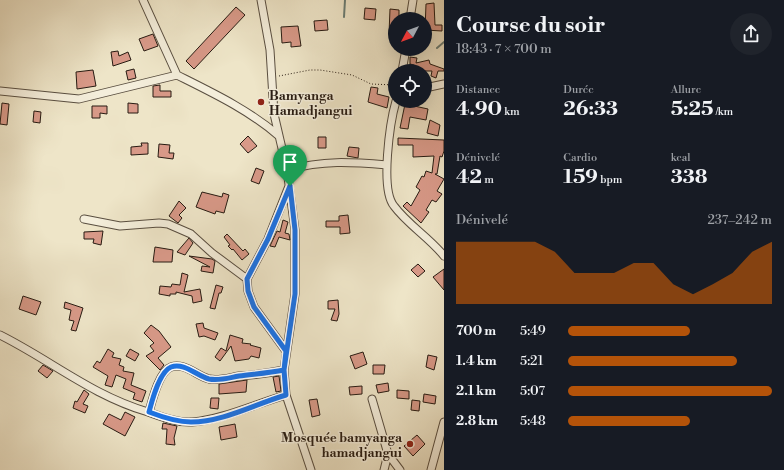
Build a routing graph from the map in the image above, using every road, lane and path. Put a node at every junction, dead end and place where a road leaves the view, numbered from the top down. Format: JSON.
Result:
{"nodes":[{"id":1,"x":142,"y":0,"type":"edge"},
{"id":2,"x":261,"y":0,"type":"edge"},
{"id":3,"x":413,"y":0,"type":"edge"},
{"id":4,"x":411,"y":12,"type":"edge"},
{"id":5,"x":177,"y":75,"type":"junction"},
{"id":6,"x":271,"y":78,"type":"junction"},
{"id":7,"x":444,"y":84,"type":"edge"},
{"id":8,"x":388,"y":85,"type":"edge"},
{"id":9,"x":432,"y":87,"type":"edge"},
{"id":10,"x":0,"y":91,"type":"edge"},
{"id":11,"x":395,"y":108,"type":"edge"},
{"id":12,"x":279,"y":136,"type":"junction"},
{"id":13,"x":388,"y":165,"type":"junction"},
{"id":14,"x":287,"y":170,"type":"junction"},
{"id":15,"x":290,"y":186,"type":"junction"},
{"id":16,"x":84,"y":219,"type":"dead end"},
{"id":17,"x":444,"y":256,"type":"edge"},
{"id":18,"x":247,"y":279,"type":"junction"},
{"id":19,"x":0,"y":334,"type":"edge"},
{"id":20,"x":286,"y":351,"type":"junction"},
{"id":21,"x":284,"y":370,"type":"junction"},
{"id":22,"x":286,"y":395,"type":"junction"},
{"id":23,"x":372,"y":399,"type":"dead end"},
{"id":24,"x":149,"y":412,"type":"junction"},
{"id":25,"x":444,"y":422,"type":"edge"},
{"id":26,"x":388,"y":454,"type":"junction"},
{"id":27,"x":311,"y":470,"type":"edge"},
{"id":28,"x":384,"y":470,"type":"edge"},
{"id":29,"x":400,"y":470,"type":"edge"},
{"id":30,"x":431,"y":470,"type":"edge"}],
"edges":[{"from":1,"to":5,"type":"street"},
{"from":2,"to":6,"type":"street"},
{"from":3,"to":4,"type":"street"},
{"from":5,"to":10,"type":"street"},
{"from":5,"to":12,"type":"street"},
{"from":6,"to":8,"type":"path"},
{"from":6,"to":12,"type":"street"},
{"from":7,"to":9,"type":"street"},
{"from":11,"to":13,"type":"street"},
{"from":12,"to":14,"type":"street"},
{"from":13,"to":14,"type":"street"},
{"from":13,"to":17,"type":"street"},
{"from":14,"to":15,"type":"street"},
{"from":15,"to":18,"type":"street"},
{"from":15,"to":20,"type":"street"},
{"from":16,"to":18,"type":"street"},
{"from":18,"to":20,"type":"street"},
{"from":19,"to":24,"type":"street"},
{"from":20,"to":21,"type":"street"},
{"from":21,"to":22,"type":"street"},
{"from":21,"to":24,"type":"street"},
{"from":22,"to":24,"type":"street"},
{"from":22,"to":27,"type":"street"},
{"from":23,"to":26,"type":"street"},
{"from":25,"to":30,"type":"street"},
{"from":26,"to":28,"type":"street"},
{"from":26,"to":29,"type":"street"}]}
